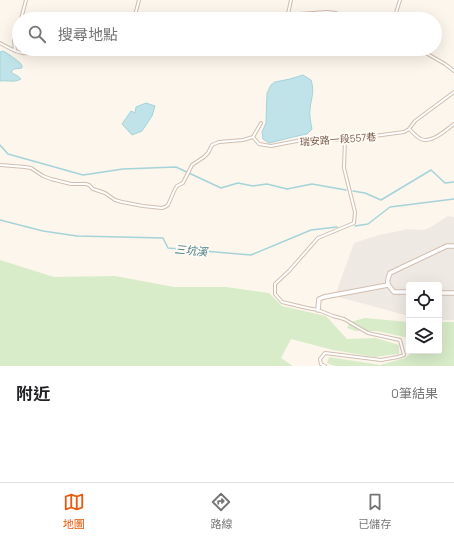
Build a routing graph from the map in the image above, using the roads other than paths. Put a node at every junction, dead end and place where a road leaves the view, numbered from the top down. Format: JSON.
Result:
{"nodes":[{"id":1,"x":26,"y":0,"type":"edge"},
{"id":2,"x":139,"y":0,"type":"edge"},
{"id":3,"x":291,"y":0,"type":"edge"},
{"id":4,"x":400,"y":0,"type":"edge"},
{"id":5,"x":23,"y":12,"type":"edge"},
{"id":6,"x":136,"y":12,"type":"edge"},
{"id":7,"x":288,"y":12,"type":"edge"},
{"id":8,"x":396,"y":12,"type":"edge"},
{"id":9,"x":0,"y":43,"type":"edge"},
{"id":10,"x":12,"y":49,"type":"edge"},
{"id":11,"x":431,"y":56,"type":"edge"},
{"id":12,"x":454,"y":71,"type":"edge"},
{"id":13,"x":454,"y":92,"type":"edge"},
{"id":14,"x":261,"y":123,"type":"dead end"},
{"id":15,"x":454,"y":124,"type":"edge"},
{"id":16,"x":409,"y":129,"type":"junction"},
{"id":17,"x":253,"y":137,"type":"junction"},
{"id":18,"x":345,"y":140,"type":"junction"},
{"id":19,"x":0,"y":166,"type":"edge"},
{"id":20,"x":454,"y":246,"type":"edge"},
{"id":21,"x":388,"y":285,"type":"junction"},
{"id":22,"x":406,"y":292,"type":"edge"},
{"id":23,"x":442,"y":292,"type":"edge"},
{"id":24,"x":454,"y":293,"type":"edge"},
{"id":25,"x":318,"y":310,"type":"junction"},
{"id":26,"x":325,"y":366,"type":"edge"}],
"edges":[{"from":1,"to":5,"type":"lane"},
{"from":2,"to":6,"type":"lane"},
{"from":3,"to":7,"type":"lane"},
{"from":4,"to":8,"type":"lane"},
{"from":9,"to":10,"type":"lane"},
{"from":11,"to":12,"type":"lane"},
{"from":13,"to":16,"type":"lane"},
{"from":14,"to":17,"type":"lane"},
{"from":15,"to":16,"type":"lane"},
{"from":16,"to":18,"type":"lane","name":"瑞安路一段557巷"},
{"from":17,"to":18,"type":"lane","name":"瑞安路一段557巷"},
{"from":17,"to":19,"type":"lane"},
{"from":18,"to":25,"type":"lane"},
{"from":20,"to":21,"type":"street"},
{"from":21,"to":22,"type":"street"},
{"from":21,"to":25,"type":"street"},
{"from":23,"to":24,"type":"street"},
{"from":25,"to":26,"type":"lane"}]}
